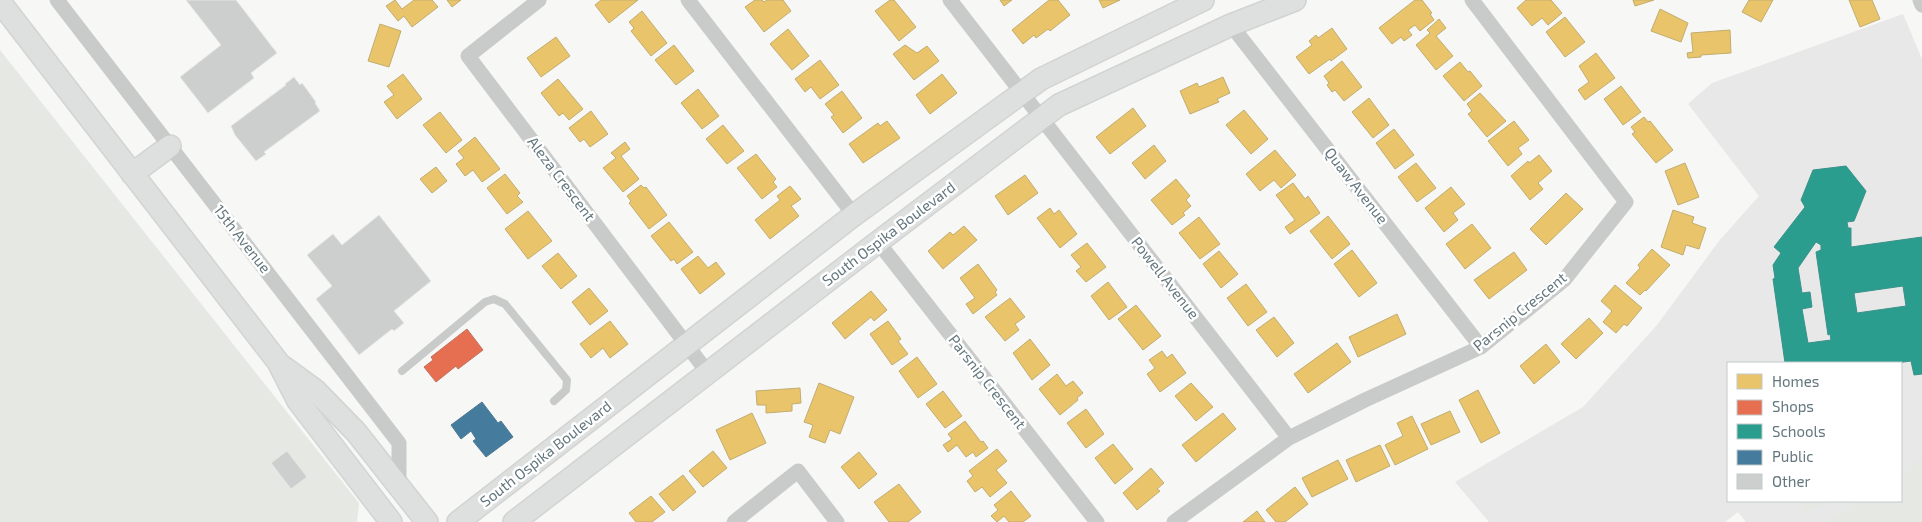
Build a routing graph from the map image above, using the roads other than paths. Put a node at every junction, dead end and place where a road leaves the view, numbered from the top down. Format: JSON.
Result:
{"nodes":[{"id":1,"x":56,"y":0,"type":"edge"},
{"id":2,"x":539,"y":0,"type":"edge"},
{"id":3,"x":688,"y":0,"type":"edge"},
{"id":4,"x":950,"y":0,"type":"edge"},
{"id":5,"x":1203,"y":0,"type":"edge"},
{"id":6,"x":1295,"y":0,"type":"edge"},
{"id":7,"x":1472,"y":0,"type":"edge"},
{"id":8,"x":1920,"y":0,"type":"edge"},
{"id":9,"x":0,"y":2,"type":"edge"},
{"id":10,"x":1922,"y":5,"type":"edge"},
{"id":11,"x":1231,"y":25,"type":"junction"},
{"id":12,"x":1022,"y":92,"type":"junction"},
{"id":13,"x":1041,"y":118,"type":"junction"},
{"id":14,"x":170,"y":146,"type":"junction"},
{"id":15,"x":132,"y":174,"type":"junction"},
{"id":16,"x":854,"y":215,"type":"junction"},
{"id":17,"x":878,"y":242,"type":"junction"},
{"id":18,"x":686,"y":346,"type":"junction"},
{"id":19,"x":1481,"y":347,"type":"junction"},
{"id":20,"x":278,"y":362,"type":"junction"},
{"id":21,"x":402,"y":371,"type":"dead end"},
{"id":22,"x":708,"y":373,"type":"junction"},
{"id":23,"x":554,"y":401,"type":"dead end"},
{"id":24,"x":1289,"y":438,"type":"junction"},
{"id":25,"x":399,"y":487,"type":"junction"},
{"id":26,"x":391,"y":522,"type":"edge"},
{"id":27,"x":427,"y":522,"type":"edge"},
{"id":28,"x":458,"y":522,"type":"edge"},
{"id":29,"x":514,"y":522,"type":"edge"},
{"id":30,"x":734,"y":522,"type":"edge"},
{"id":31,"x":837,"y":522,"type":"edge"},
{"id":32,"x":1097,"y":522,"type":"edge"},
{"id":33,"x":1174,"y":522,"type":"edge"}],
"edges":[{"from":1,"to":14,"type":"street","name":"15th Avenue"},
{"from":2,"to":18,"type":"street","name":"Aleza Crescent"},
{"from":3,"to":16,"type":"street"},
{"from":4,"to":12,"type":"street","name":"Powell Avenue"},
{"from":5,"to":12,"type":"main road","name":"South Ospika Boulevard"},
{"from":6,"to":11,"type":"main road","name":"South Ospika Boulevard"},
{"from":7,"to":19,"type":"street","name":"Parsnip Crescent"},
{"from":8,"to":10,"type":"street"},
{"from":9,"to":15,"type":"main road"},
{"from":11,"to":13,"type":"main road","name":"South Ospika Boulevard"},
{"from":11,"to":19,"type":"street","name":"Quaw Avenue"},
{"from":12,"to":13,"type":"street","name":"Powell Avenue"},
{"from":12,"to":16,"type":"main road","name":"South Ospika Boulevard"},
{"from":13,"to":17,"type":"main road","name":"South Ospika Boulevard"},
{"from":13,"to":24,"type":"street","name":"Powell Avenue"},
{"from":14,"to":15,"type":"main road"},
{"from":14,"to":25,"type":"street","name":"15th Avenue"},
{"from":15,"to":20,"type":"main road"},
{"from":16,"to":18,"type":"main road","name":"South Ospika Boulevard"},
{"from":17,"to":22,"type":"main road","name":"South Ospika Boulevard"},
{"from":17,"to":32,"type":"street","name":"Parsnip Crescent"},
{"from":18,"to":22,"type":"street","name":"Aleza Crescent"},
{"from":18,"to":28,"type":"main road","name":"South Ospika Boulevard"},
{"from":19,"to":24,"type":"street","name":"Parsnip Crescent"},
{"from":20,"to":25,"type":"main road"},
{"from":20,"to":26,"type":"main road"},
{"from":21,"to":23,"type":"lane"},
{"from":22,"to":29,"type":"main road","name":"South Ospika Boulevard"},
{"from":24,"to":33,"type":"street","name":"Parsnip Crescent"},
{"from":25,"to":27,"type":"main road"},
{"from":30,"to":31,"type":"street"}]}
